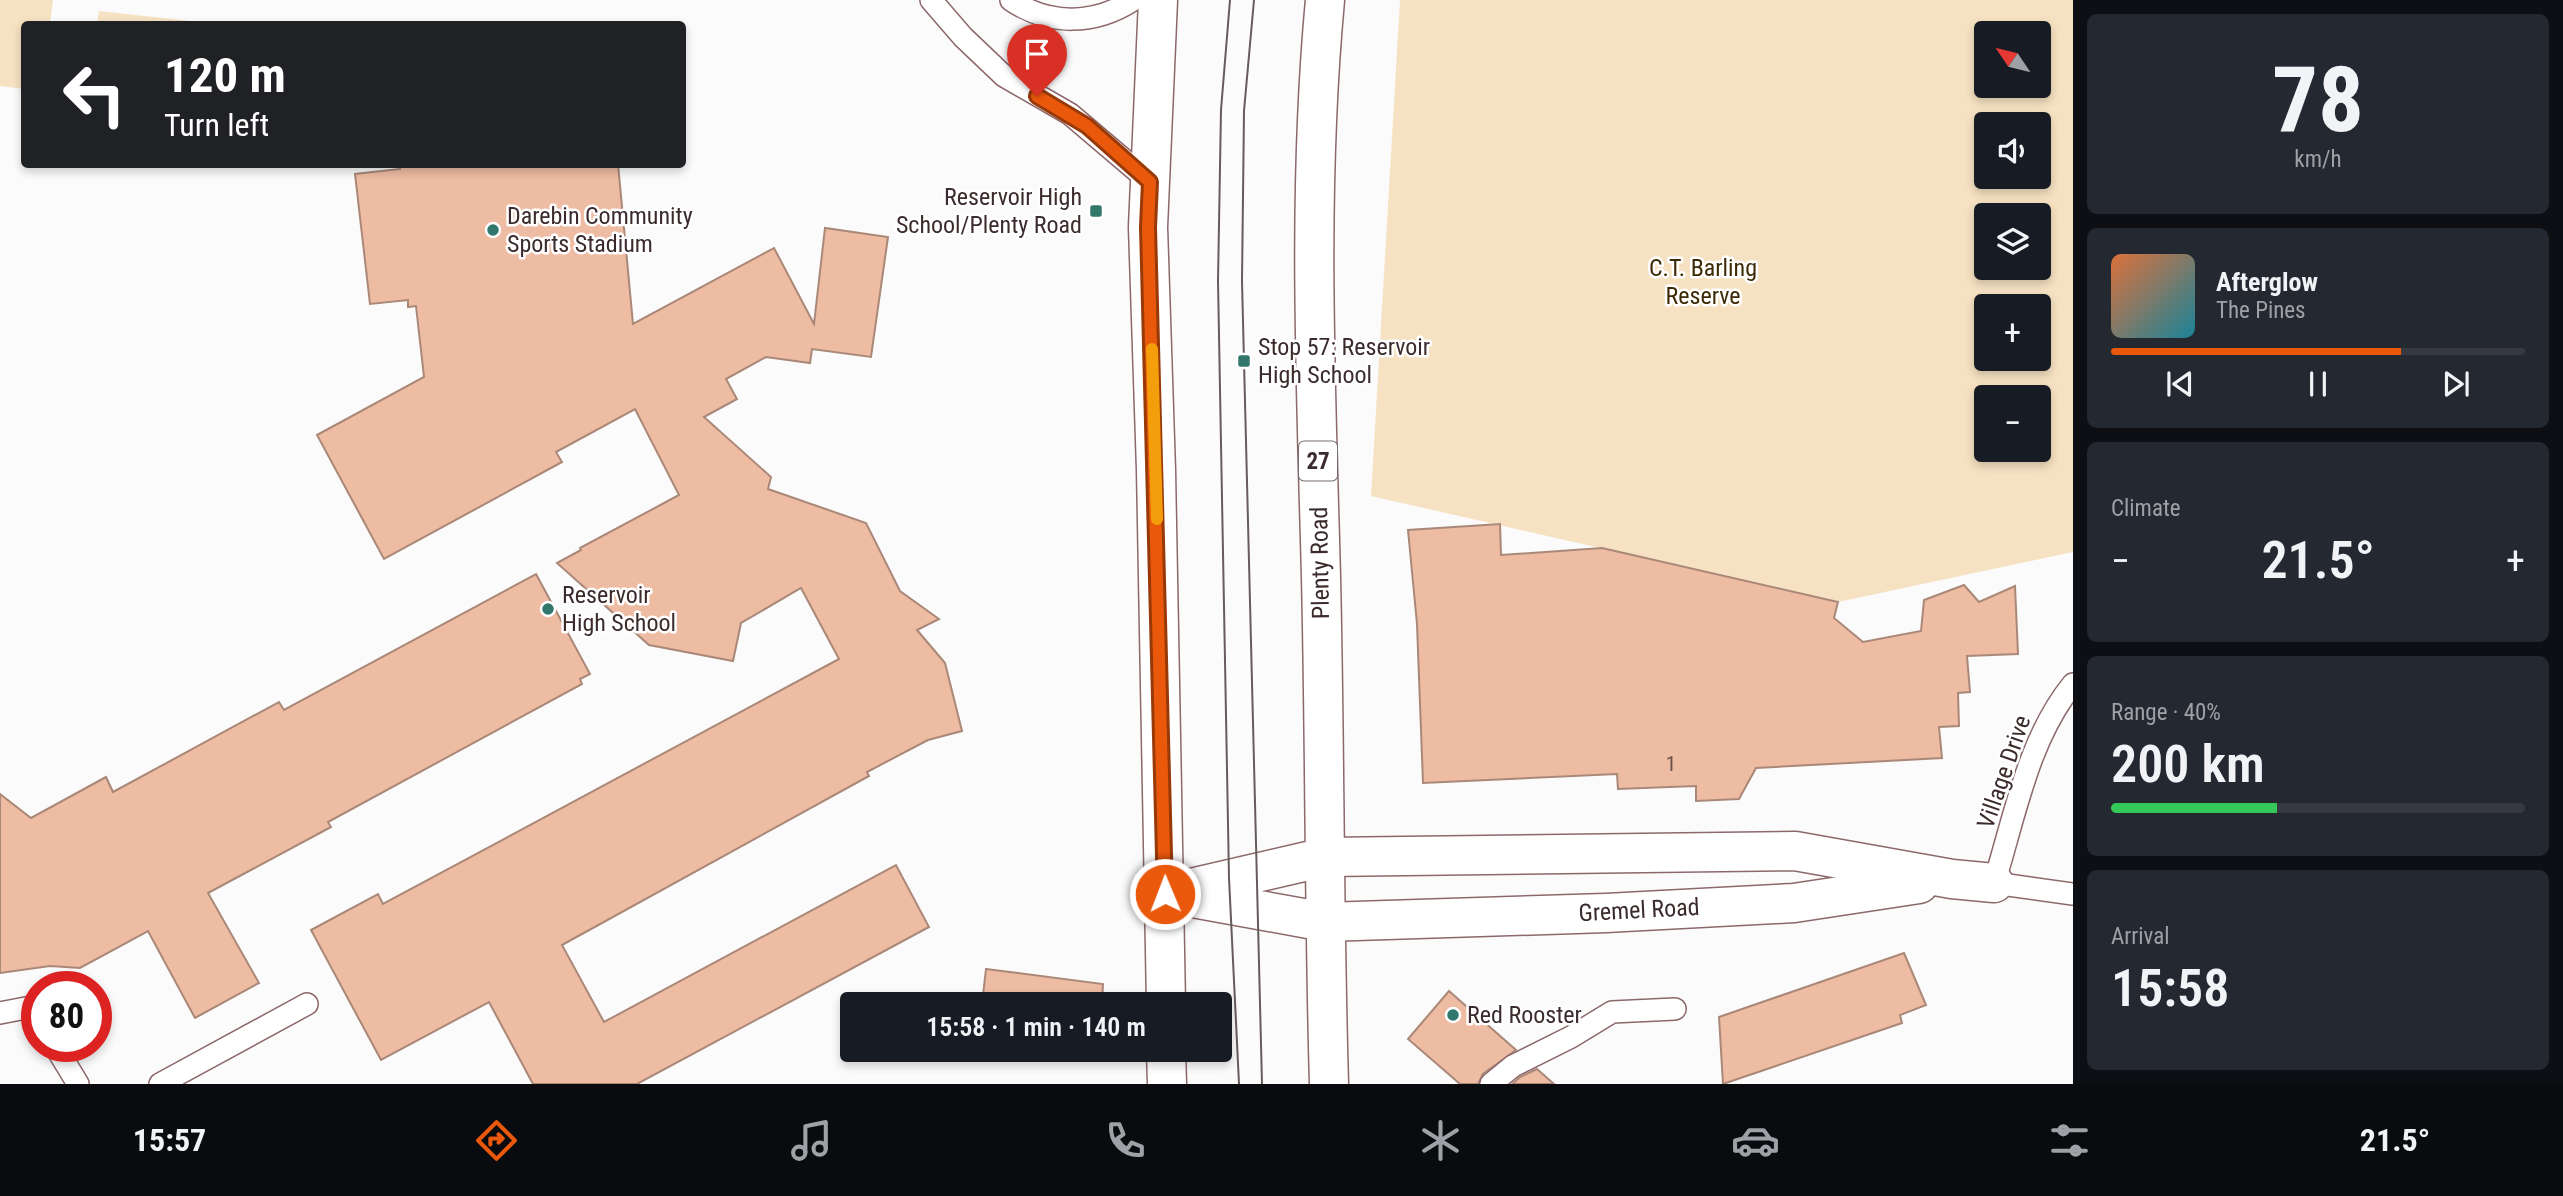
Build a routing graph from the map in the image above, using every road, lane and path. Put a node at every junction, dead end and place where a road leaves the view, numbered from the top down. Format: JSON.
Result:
{"nodes":[{"id":1,"x":931,"y":0,"type":"edge"},
{"id":2,"x":1011,"y":0,"type":"edge"},
{"id":3,"x":1133,"y":0,"type":"edge"},
{"id":4,"x":1158,"y":0,"type":"edge"},
{"id":5,"x":1325,"y":0,"type":"edge"},
{"id":6,"x":1150,"y":182,"type":"junction"},
{"id":7,"x":2073,"y":684,"type":"edge"},
{"id":8,"x":1325,"y":857,"type":"junction"},
{"id":9,"x":1952,"y":879,"type":"junction"},
{"id":10,"x":1994,"y":883,"type":"junction"},
{"id":11,"x":1165,"y":894,"type":"junction"},
{"id":12,"x":2073,"y":894,"type":"edge"},
{"id":13,"x":1325,"y":922,"type":"junction"},
{"id":14,"x":1166,"y":992,"type":"edge"},
{"id":15,"x":307,"y":1004,"type":"dead end"},
{"id":16,"x":21,"y":1009,"type":"edge"},
{"id":17,"x":1675,"y":1009,"type":"dead end"},
{"id":18,"x":0,"y":1013,"type":"edge"},
{"id":19,"x":65,"y":1062,"type":"edge"},
{"id":20,"x":1167,"y":1062,"type":"edge"},
{"id":21,"x":78,"y":1084,"type":"edge"},
{"id":22,"x":160,"y":1084,"type":"edge"},
{"id":23,"x":1167,"y":1084,"type":"edge"},
{"id":24,"x":1329,"y":1084,"type":"edge"},
{"id":25,"x":1491,"y":1084,"type":"edge"}],
"edges":[{"from":1,"to":6,"type":"lane"},
{"from":2,"to":3,"type":"lane"},
{"from":4,"to":6,"type":"main road"},
{"from":5,"to":8,"type":"main road","name":"Plenty Road","number":"27"},
{"from":6,"to":11,"type":"main road"},
{"from":7,"to":10,"type":"lane","name":"Village Drive"},
{"from":8,"to":9,"type":"main road","name":"Gremel Road"},
{"from":8,"to":11,"type":"main road","name":"Gremel Road"},
{"from":8,"to":13,"type":"main road","name":"Plenty Road","number":"27"},
{"from":9,"to":10,"type":"main road","name":"Gremel Road"},
{"from":9,"to":13,"type":"main road","name":"Gremel Road"},
{"from":10,"to":12,"type":"lane","name":"Gremel Road"},
{"from":11,"to":13,"type":"main road","name":"Gremel Road"},
{"from":11,"to":14,"type":"main road"},
{"from":13,"to":24,"type":"main road","name":"Plenty Road","number":"27"},
{"from":15,"to":22,"type":"lane"},
{"from":16,"to":18,"type":"lane"},
{"from":17,"to":25,"type":"lane"},
{"from":19,"to":21,"type":"lane"},
{"from":20,"to":23,"type":"main road"}]}
